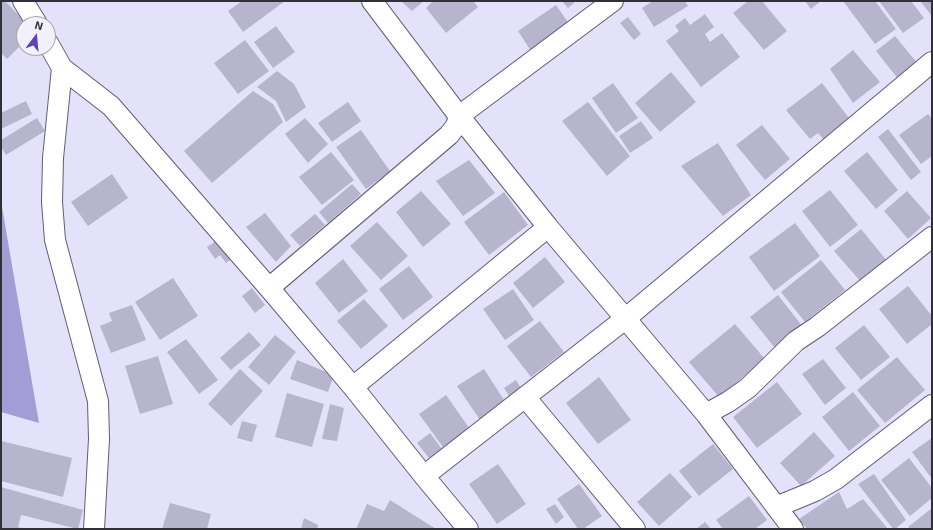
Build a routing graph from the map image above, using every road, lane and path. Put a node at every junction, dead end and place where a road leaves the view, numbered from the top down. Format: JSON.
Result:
{"nodes":[{"id":1,"x":23,"y":1,"type":"edge"},
{"id":2,"x":372,"y":1,"type":"edge"},
{"id":3,"x":613,"y":1,"type":"edge"},
{"id":4,"x":32,"y":16,"type":"edge"},
{"id":5,"x":55,"y":56,"type":"edge"},
{"id":6,"x":932,"y":62,"type":"edge"},
{"id":7,"x":62,"y":68,"type":"junction"},
{"id":8,"x":459,"y":116,"type":"junction"},
{"id":9,"x":548,"y":227,"type":"junction"},
{"id":10,"x":932,"y":237,"type":"edge"},
{"id":11,"x":269,"y":288,"type":"junction"},
{"id":12,"x":625,"y":319,"type":"junction"},
{"id":13,"x":353,"y":387,"type":"junction"},
{"id":14,"x":525,"y":397,"type":"junction"},
{"id":15,"x":932,"y":405,"type":"edge"},
{"id":16,"x":706,"y":414,"type":"junction"},
{"id":17,"x":424,"y":476,"type":"junction"},
{"id":18,"x":776,"y":507,"type":"junction"},
{"id":19,"x":94,"y":529,"type":"edge"},
{"id":20,"x":468,"y":529,"type":"edge"},
{"id":21,"x":635,"y":529,"type":"edge"},
{"id":22,"x":793,"y":529,"type":"edge"}],
"edges":[{"from":1,"to":4,"type":"street"},
{"from":2,"to":8,"type":"street"},
{"from":3,"to":8,"type":"street"},
{"from":5,"to":7,"type":"street"},
{"from":6,"to":12,"type":"street"},
{"from":7,"to":11,"type":"street"},
{"from":7,"to":19,"type":"street"},
{"from":8,"to":9,"type":"street"},
{"from":8,"to":11,"type":"street"},
{"from":9,"to":12,"type":"street"},
{"from":9,"to":13,"type":"street"},
{"from":10,"to":16,"type":"street"},
{"from":11,"to":13,"type":"street"},
{"from":12,"to":14,"type":"street"},
{"from":12,"to":16,"type":"street"},
{"from":13,"to":17,"type":"street"},
{"from":14,"to":17,"type":"street"},
{"from":14,"to":21,"type":"street"},
{"from":15,"to":18,"type":"street"},
{"from":16,"to":18,"type":"street"},
{"from":17,"to":20,"type":"street"},
{"from":18,"to":22,"type":"street"}]}
